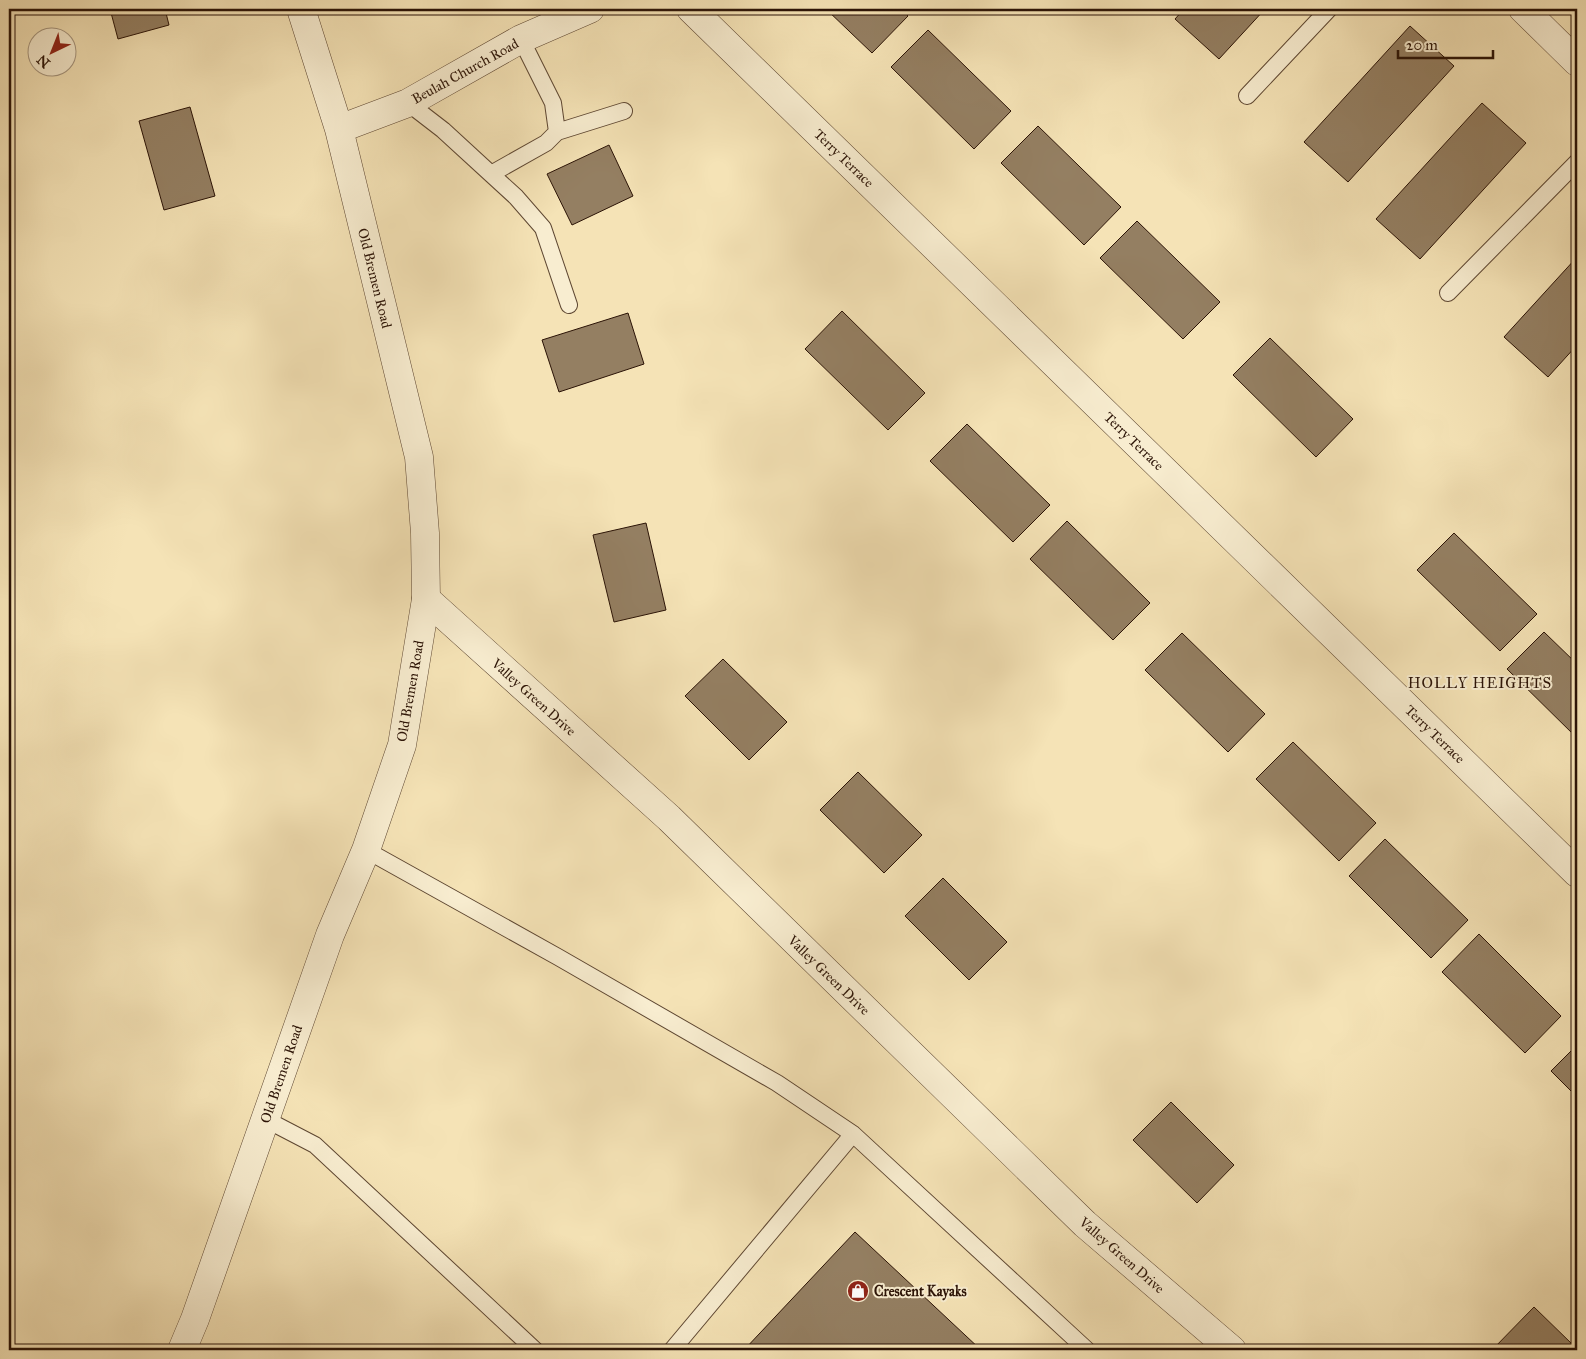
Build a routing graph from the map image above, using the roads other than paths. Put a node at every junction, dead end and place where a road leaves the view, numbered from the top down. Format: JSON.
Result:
{"nodes":[{"id":1,"x":301,"y":9,"type":"edge"},
{"id":2,"x":590,"y":9,"type":"edge"},
{"id":3,"x":691,"y":9,"type":"edge"},
{"id":4,"x":1329,"y":9,"type":"edge"},
{"id":5,"x":1523,"y":9,"type":"edge"},
{"id":6,"x":521,"y":39,"type":"junction"},
{"id":7,"x":1577,"y":62,"type":"edge"},
{"id":8,"x":1248,"y":96,"type":"dead end"},
{"id":9,"x":408,"y":103,"type":"junction"},
{"id":10,"x":624,"y":111,"type":"dead end"},
{"id":11,"x":339,"y":129,"type":"junction"},
{"id":12,"x":557,"y":132,"type":"junction"},
{"id":13,"x":1577,"y":162,"type":"edge"},
{"id":14,"x":491,"y":174,"type":"junction"},
{"id":15,"x":1448,"y":293,"type":"dead end"},
{"id":16,"x":569,"y":305,"type":"dead end"},
{"id":17,"x":426,"y":599,"type":"junction"},
{"id":18,"x":366,"y":850,"type":"junction"},
{"id":19,"x":1577,"y":873,"type":"edge"},
{"id":20,"x":265,"y":1119,"type":"junction"},
{"id":21,"x":853,"y":1134,"type":"junction"},
{"id":22,"x":182,"y":1350,"type":"edge"},
{"id":23,"x":535,"y":1350,"type":"edge"},
{"id":24,"x":672,"y":1350,"type":"edge"},
{"id":25,"x":1087,"y":1350,"type":"edge"},
{"id":26,"x":1232,"y":1350,"type":"edge"}],
"edges":[{"from":1,"to":11,"type":"street","name":"Old Bremen Road"},
{"from":2,"to":6,"type":"street","name":"Beulah Church Road"},
{"from":3,"to":19,"type":"street","name":"Terry Terrace"},
{"from":4,"to":8,"type":"lane"},
{"from":5,"to":7,"type":"street"},
{"from":6,"to":9,"type":"street","name":"Beulah Church Road"},
{"from":6,"to":12,"type":"lane"},
{"from":9,"to":11,"type":"street","name":"Beulah Church Road"},
{"from":9,"to":14,"type":"lane"},
{"from":10,"to":12,"type":"lane"},
{"from":11,"to":17,"type":"street","name":"Old Bremen Road"},
{"from":12,"to":14,"type":"lane"},
{"from":13,"to":15,"type":"lane"},
{"from":14,"to":16,"type":"lane"},
{"from":17,"to":18,"type":"street","name":"Old Bremen Road"},
{"from":17,"to":26,"type":"street","name":"Valley Green Drive"},
{"from":18,"to":20,"type":"street","name":"Old Bremen Road"},
{"from":18,"to":21,"type":"lane"},
{"from":20,"to":22,"type":"street","name":"Old Bremen Road"},
{"from":20,"to":23,"type":"lane"},
{"from":21,"to":24,"type":"lane"},
{"from":21,"to":25,"type":"lane"}]}
